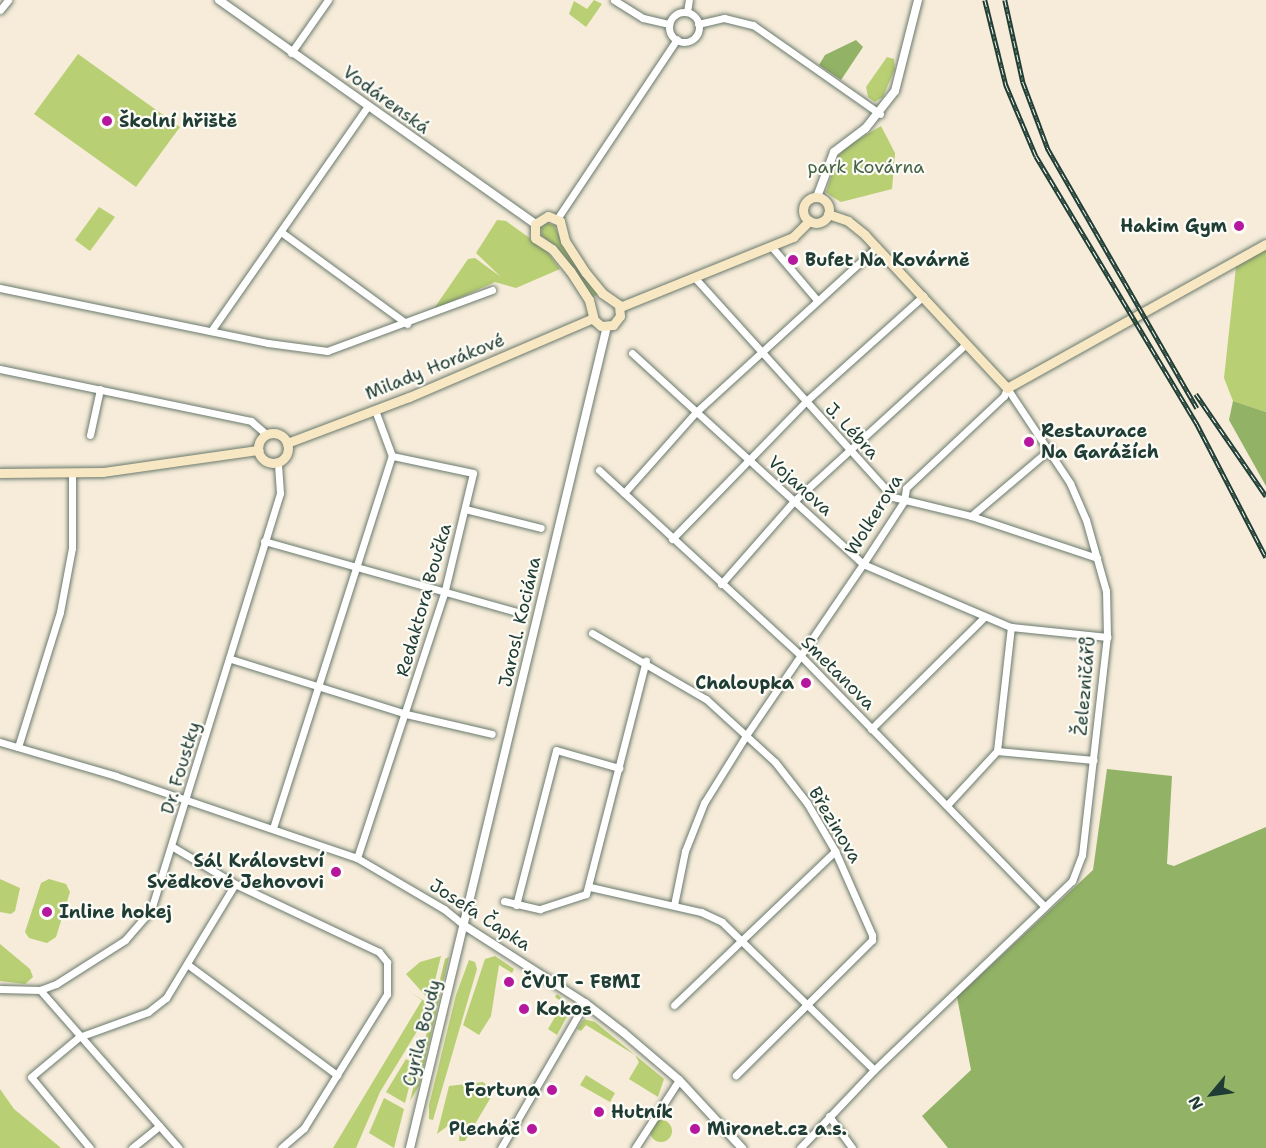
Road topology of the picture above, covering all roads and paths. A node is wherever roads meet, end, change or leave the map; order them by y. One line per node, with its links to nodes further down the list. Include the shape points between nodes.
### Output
1 (7, 0): 7 (street)
2 (219, 0): 12 (street, Vodárenská)
3 (328, 0): 12 (street)
4 (614, 0): 9 (street, via 643,18)
5 (690, 0): 8 (street)
6 (918, 0): 14 (street, via 895,91)
7 (0, 10)
8 (687, 12): 9 (street, via 676,14); 10 (street)
9 (669, 24): 11 (street)
10 (698, 24): 11 (street, via 692,39); 14 (street, via 724,18 753,25)
11 (676, 39): 17 (street)
12 (291, 53): 13 (street, Vodárenská)
13 (367, 107): 19 (street, Vodárenská); 20 (street)
14 (880, 114): 15 (street, via 834,152)
15 (817, 197): 16 (main road, via 828,204); 18 (main road, via 803,206)
16 (828, 214): 18 (main road, via 820,222); 23 (main road, Železničářů, via 854,225)
17 (558, 219): 19 (main road, via 545,216); 29 (main road, via 565,241 586,273)
18 (809, 221): 22 (main road, via 794,237)
19 (535, 224): 30 (main road, via 535,238 552,249 570,271 589,300)
20 (281, 232): 31 (street); 33 (street)
21 (1266, 244): 38 (main road, Wolkerova)
22 (771, 246): 24 (main road); 28 (street)
23 (877, 247): 27 (main road, Železničářů); 28 (street)
24 (695, 278): 29 (main road); 36 (street, J. Lébra)
25 (0, 288): 33 (street)
26 (492, 290): 31 (street)
27 (923, 296): 34 (main road, Železničářů); 40 (street)
28 (817, 300): 36 (street)
29 (620, 307): 32 (main road, via 618,321)
30 (593, 318): 32 (main road); 41 (main road, Milady Horákové)
31 (407, 324): 33 (street, via 327,351)
32 (607, 326): 98 (street, Jarosl. Kociána)
33 (212, 331)
34 (966, 344): 38 (main road, Železničářů); 48 (street)
35 (632, 353): 42 (street, Vojanova)
36 (760, 353): 40 (street, J. Lébra); 42 (street)
37 (0, 369): 39 (street)
38 (1007, 388): 46 (street, Železničářů); 57 (street, Wolkerova, via 1004,396 906,488)
39 (100, 389): 43 (street, via 251,420); 44 (street)
40 (805, 402): 48 (street, J. Lébra); 50 (street)
41 (375, 410): 45 (main road, Milady Horákové); 49 (street)
42 (696, 412): 50 (street, Vojanova); 55 (street)
43 (266, 434): 45 (main road, via 276,433); 47 (main road)
44 (90, 435)
45 (287, 443): 51 (main road, via 288,452)
46 (1050, 449): 59 (street); 63 (street, Železničářů, via 1070,483)
47 (258, 450): 51 (main road, via 263,460); 54 (main road, via 155,467)
48 (849, 451): 56 (street); 57 (street, J. Lébra, via 892,497)
49 (392, 456): 58 (street, Redaktora Boučka, via 473,473); 65 (street)
50 (749, 460): 56 (street, Vojanova); 61 (street)
51 (278, 462): 62 (street, Dr. Foustky, via 280,493)
52 (598, 470): 55 (street, Smetanova)
53 (0, 473): 54 (main road)
54 (72, 473): 82 (street, via 72,548 60,612)
55 (624, 493): 61 (street, Smetanova)
56 (794, 501): 64 (street, Vojanova); 66 (street)
57 (904, 501): 59 (street, J. Lébra, via 915,499); 64 (street, Wolkerova)
58 (465, 509): 60 (street); 67 (street, Redaktora Boučka)
59 (971, 516): 63 (street, J. Lébra)
60 (542, 528)
61 (672, 539): 66 (street, Smetanova)
62 (264, 541): 65 (street); 74 (street, Dr. Foustky)
63 (1097, 558): 72 (street, Železničářů, via 1106,591)
64 (863, 564): 69 (street, Vojanova); 73 (street, Wolkerova)
65 (358, 567): 67 (street); 76 (street)
66 (721, 584): 73 (street, Smetanova)
67 (444, 594): 68 (street); 77 (street, Redaktora Boučka)
68 (520, 613)
69 (984, 617): 70 (street, Vojanova); 78 (street)
70 (1011, 627): 72 (street, Vojanova); 83 (street)
71 (592, 633): 75 (street, Březinova)
72 (1107, 637): 84 (street, Železničářů)
73 (800, 655): 78 (street, Smetanova); 80 (street, Wolkerova)
74 (231, 659): 76 (street); 86 (street, Dr. Foustky)
75 (646, 661): 80 (street, Březinova, via 706,699); 85 (street)
76 (320, 687): 77 (street); 88 (street)
77 (406, 714): 79 (street); 91 (street, Redaktora Boučka)
78 (871, 729): 87 (street, Smetanova)
79 (492, 734)
80 (747, 734): 90 (street, Březinova, via 807,802); 96 (street, Wolkerova, via 704,803 685,851)
81 (0, 742): 82 (street, Josefa Čapka)
82 (18, 747): 86 (street, Josefa Čapka)
83 (997, 751): 84 (street); 87 (street)
84 (1094, 760): 97 (street, Železničářů, via 1079,866 1072,881)
85 (619, 768): 93 (street); 95 (street, via 556,750)
86 (187, 800): 88 (street, Josefa Čapka); 89 (street, Dr. Foustky)
87 (947, 805): 97 (street, Smetanova)
88 (273, 828): 91 (street, Josefa Čapka)
89 (173, 847): 92 (street); 102 (street, Dr. Foustky, via 154,904 134,932 74,973)
90 (835, 851): 99 (street); 104 (street, Březinova, via 862,903 872,940)
91 (357, 858): 98 (street, Josefa Čapka, via 444,909)
92 (235, 884): 100 (street); 108 (street, via 384,957 389,972 387,994)
93 (590, 887): 95 (street, via 581,899 567,903 540,909); 96 (street)
94 (504, 901): 95 (street)
95 (516, 904)
96 (674, 905): 99 (street, via 722,922)
97 (1045, 907): 107 (street, Železničářů)
98 (465, 926): 103 (street, Josefa Čapka); 117 (street, Cyrila Boudy)
99 (742, 940): 104 (street); 105 (street)
100 (187, 964): 106 (street, via 166,998 148,1012); 108 (street)
101 (0, 989): 102 (street, Dr. Foustky)
102 (40, 990): 106 (street)
103 (585, 1003): 110 (street, Josefa Čapka); 118 (street)
104 (807, 1004): 107 (street); 109 (street, Březinova)
105 (674, 1005)
106 (79, 1037): 112 (street); 113 (street, via 31,1077)
107 (874, 1070): 111 (street, Železničářů)
108 (337, 1075): 116 (street, via 304,1128)
109 (736, 1075)
110 (679, 1080): 119 (street); 120 (street, Josefa Čapka)
111 (829, 1116): 121 (street, Železničářů); 122 (street)
112 (159, 1126): 114 (street); 115 (street)
113 (90, 1148)
114 (132, 1148)
115 (179, 1148)
116 (281, 1148)
117 (410, 1148)
118 (501, 1148)
119 (635, 1148)
120 (742, 1148)
121 (800, 1148)
122 (852, 1148)

